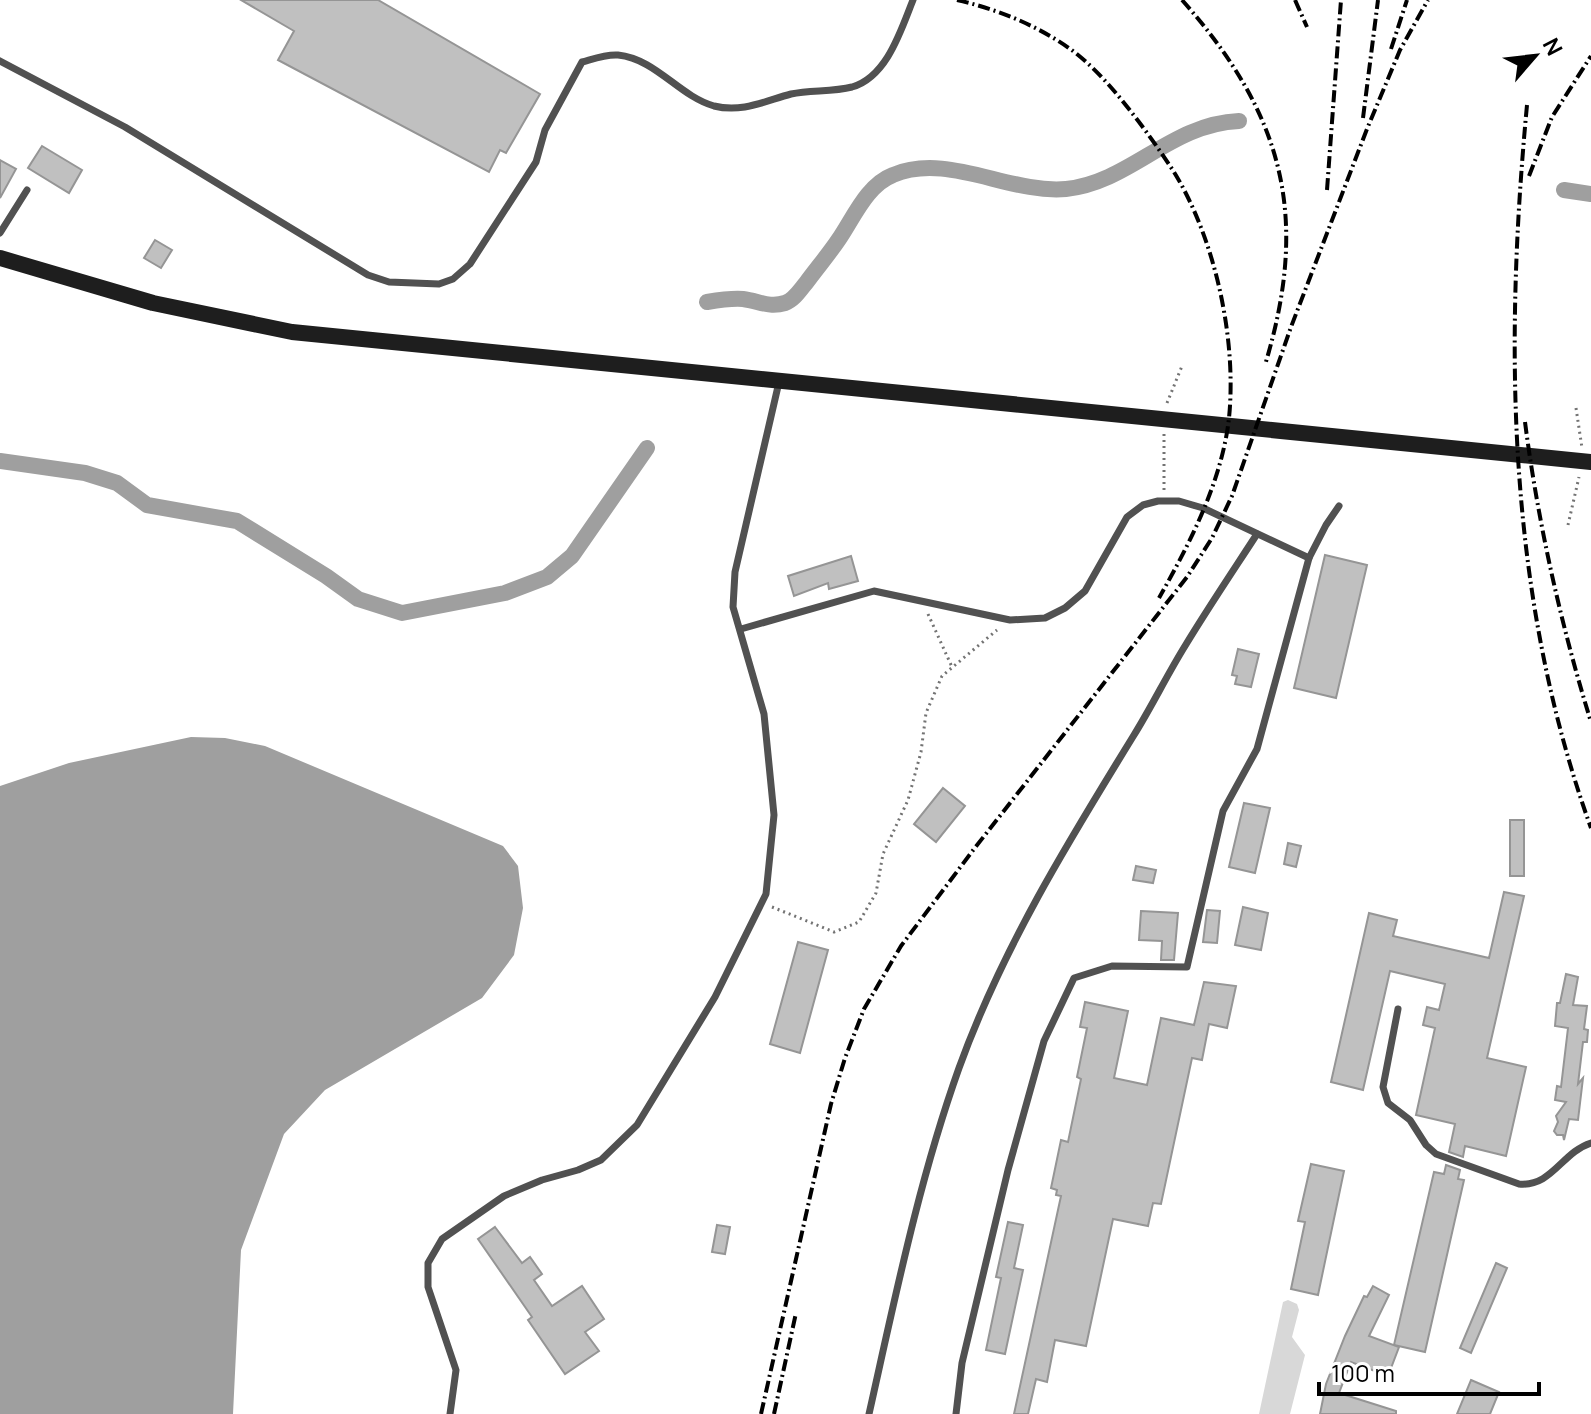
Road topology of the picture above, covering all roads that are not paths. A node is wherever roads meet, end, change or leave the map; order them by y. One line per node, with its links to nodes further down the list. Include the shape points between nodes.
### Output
1 (913, 0): 2 (lane, via 883,63 862,83 749,107 700,100 650,66 618,55 582,62 545,130 528,175 470,264 439,284 389,282 368,275 125,127)
2 (0, 61)
3 (27, 190): 4 (lane)
4 (0, 233)
5 (0, 258): 6 (street, via 153,303 292,332)
6 (779, 382): 7 (street); 11 (lane, via 735,572 733,607)
7 (1585, 461)
8 (1339, 506): 10 (lane)
9 (1257, 534): 10 (lane); 11 (lane, via 1190,503 1150,503 1123,523 1076,601 1045,618 1010,620 874,591); 15 (lane, via 1064,849 980,1016 929,1159)
10 (1309, 558): 16 (lane, via 1257,749 1223,811 1187,967 1112,966 1074,978 1044,1041 962,1363)
11 (741, 629): 14 (lane, via 764,714 774,815 766,894 715,997 637,1125 601,1160 504,1196 442,1239 428,1263 428,1287 456,1370)
12 (1398, 1009): 13 (lane, via 1385,1096 1436,1154 1532,1185 1573,1150)
13 (1591, 1143)
14 (450, 1414)
15 (869, 1414)
16 (956, 1414)

